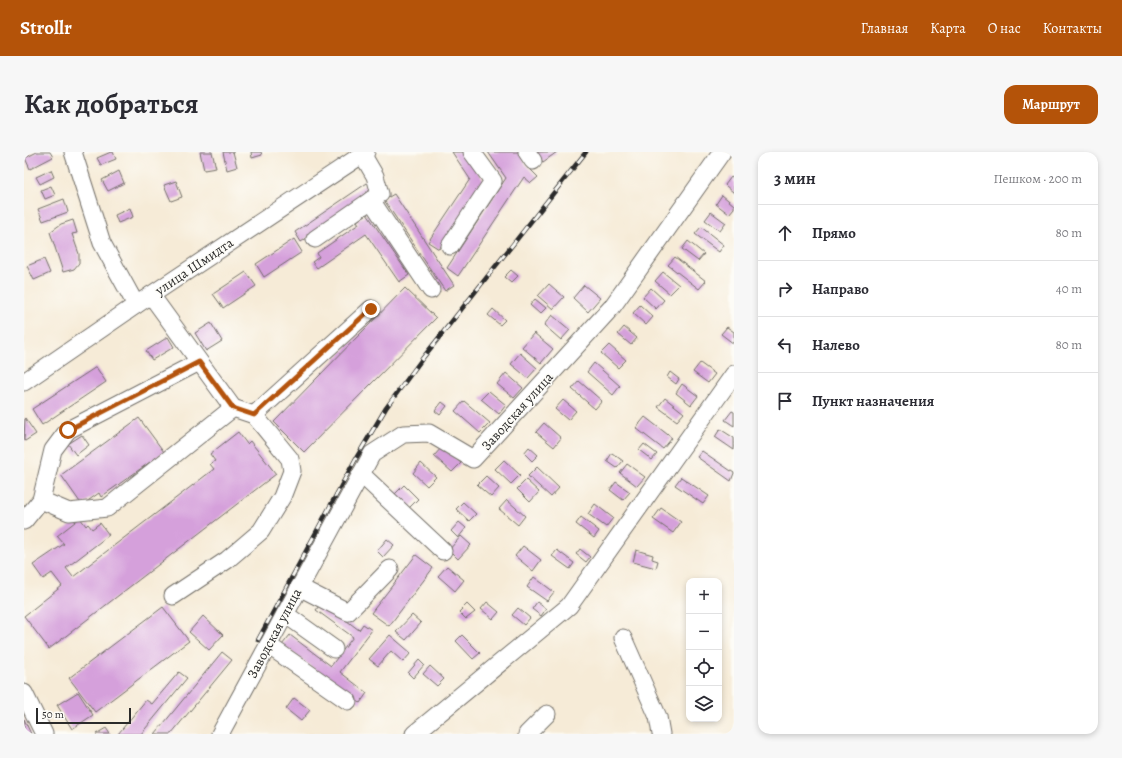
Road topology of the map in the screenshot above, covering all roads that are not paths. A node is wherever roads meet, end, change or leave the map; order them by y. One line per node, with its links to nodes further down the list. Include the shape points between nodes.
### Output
1 (73, 152): 10 (street, via 102,243)
2 (472, 152): 7 (street, via 493,181)
3 (722, 152): 17 (street, Заводская улица, via 612,307 473,459 429,434 403,434 372,454)
4 (363, 153): 5 (street, via 376,176 380,194); 9 (street, улица Шмидта)
5 (371, 200): 6 (street); 8 (street)
6 (315, 239)
7 (450, 246)
8 (431, 290)
9 (151, 295): 10 (street, улица Шмидта); 12 (street)
10 (136, 305): 14 (street, улица Шмидта)
11 (371, 309): 16 (street)
12 (199, 362): 15 (street); 18 (street, via 68,430 53,450)
13 (734, 374): 33 (street, via 569,606)
14 (24, 382)
15 (233, 408): 16 (street); 18 (street, via 107,508 70,512)
16 (254, 415): 23 (street, via 290,459 292,471 282,497 261,530 227,560)
17 (361, 474): 20 (street); 22 (street, Заводская улица)
18 (41, 500): 19 (street)
19 (24, 521)
20 (443, 551)
21 (390, 569): 22 (street, via 348,612)
22 (299, 587): 24 (street, Заводская улица)
23 (173, 596)
24 (285, 614): 26 (street, Заводская улица); 27 (street)
25 (623, 638): 35 (street, via 658,717)
26 (268, 645): 29 (street); 32 (street, Заводская улица)
27 (334, 649)
28 (24, 693): 31 (street)
29 (348, 702)
30 (547, 714): 34 (street)
31 (44, 734)
32 (220, 734)
33 (414, 734)
34 (527, 734)
35 (661, 734)

